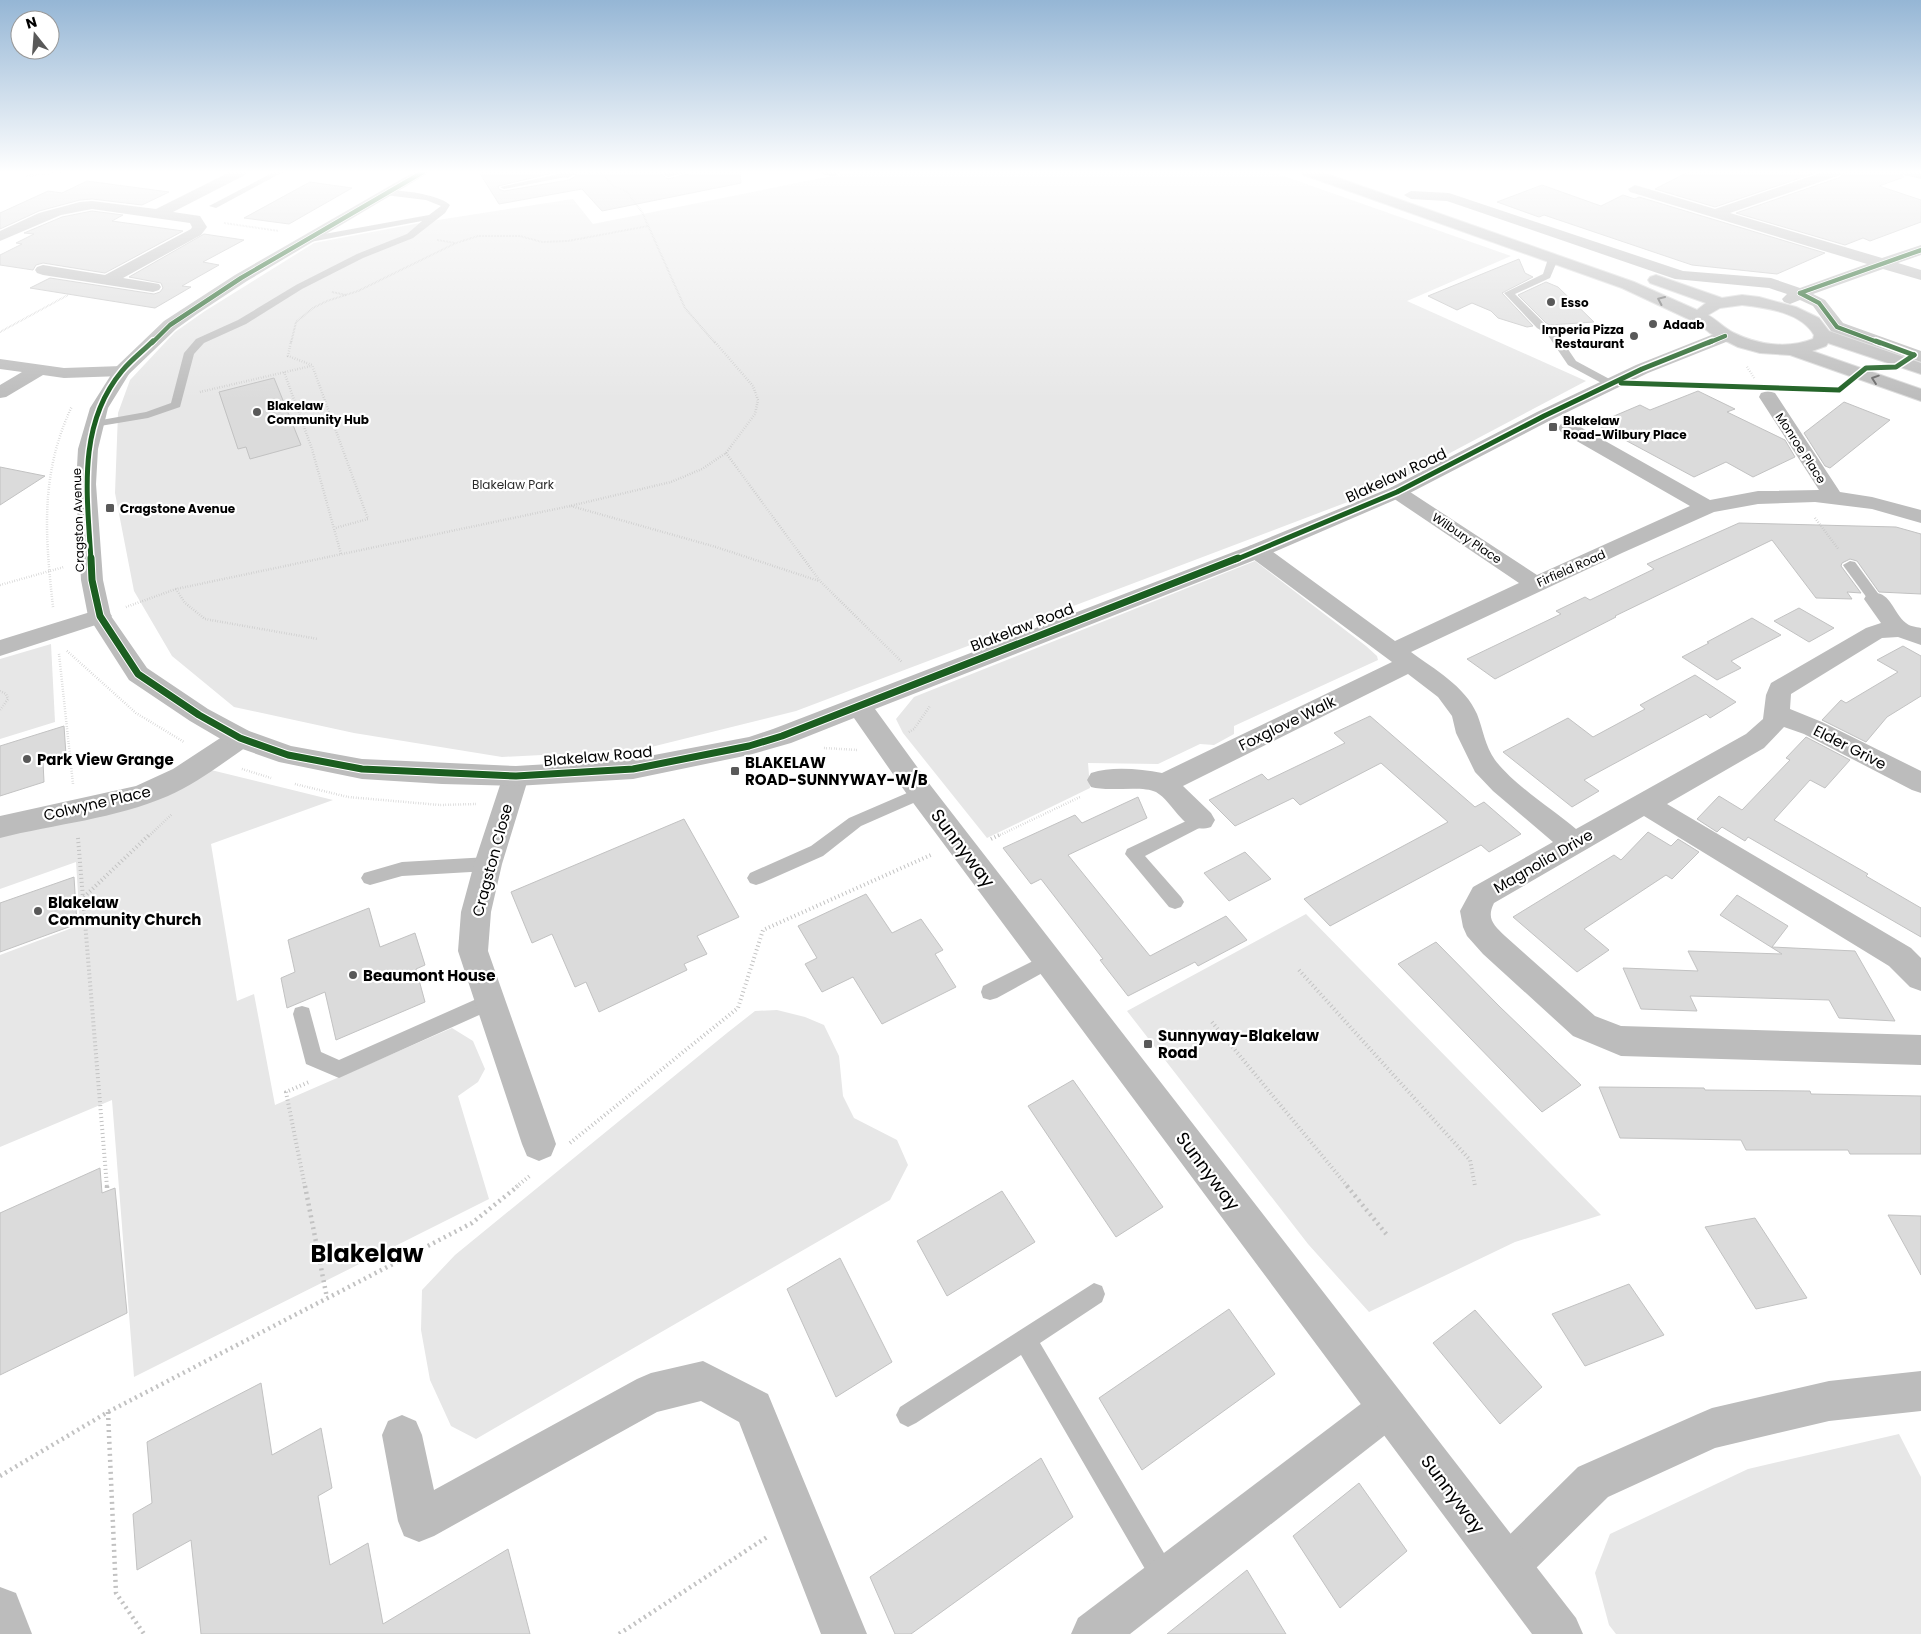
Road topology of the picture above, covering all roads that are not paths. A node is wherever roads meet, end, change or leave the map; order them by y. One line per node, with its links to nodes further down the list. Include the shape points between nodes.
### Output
1 (164, 248): 13 (main road)
2 (292, 248): 26 (main road, Cragston Avenue, via 191,310 164,330)
3 (379, 248): 31 (lane, via 200,341 189,353 176,405 148,415)
4 (1525, 248): 9 (main road)
5 (1564, 248): 16 (main road)
6 (1600, 248): 15 (main road, via 1681,276 1771,283)
7 (1831, 248): 10 (main road)
8 (1921, 250): 10 (main road)
9 (1553, 258): 18 (main road, one-way to 9); 27 (lane, via 1547,276 1509,293 1551,332 1572,363)
10 (1883, 264): 12 (main road); 15 (main road)
11 (43, 270): 13 (main road)
12 (1921, 276)
13 (103, 279): 14 (main road)
14 (153, 287)
15 (1800, 293): 17 (main road); 22 (main road, via 1819,303 1837,327)
16 (1719, 302): 17 (main road, via 1735,300); 18 (main road, via 1704,312)
17 (1778, 306): 19 (main road, via 1800,314)
18 (1705, 320): 20 (main road)
19 (1823, 334): 21 (main road, via 1816,345); 24 (main road)
20 (1725, 336): 21 (main road, via 1765,348); 27 (main road, Blakelaw Road)
21 (1795, 351): 30 (main road, one-way to 21)
22 (1921, 357)
23 (0, 364): 25 (main road)
24 (1921, 369)
25 (38, 371): 26 (main road); 29 (main road)
26 (122, 371): 31 (main road, Cragston Avenue, via 99,408)
27 (1611, 384): 33 (main road, Blakelaw Road)
28 (1764, 392): 34 (main road, Monroe Place)
29 (0, 393)
30 (1921, 395)
31 (94, 424): 41 (main road, Cragston Avenue, via 88,448 86,484 92,580)
32 (1568, 428): 35 (main road)
33 (1398, 492): 37 (main road, Blakelaw Road); 39 (main road, Wilbury Place)
34 (1834, 498): 35 (main road, Firfield Road, via 1747,499); 36 (main road, Firfield Road, via 1872,503)
35 (1707, 507): 39 (main road, Firfield Road)
36 (1921, 517)
37 (1257, 551): 44 (main road); 45 (main road, Blakelaw Road)
38 (1850, 565): 40 (lane, Magnolia Drive)
39 (1536, 584): 44 (main road, Firfield Road)
40 (1875, 599): 42 (main road, Magnolia Drive)
41 (100, 616): 43 (main road, via 57,637); 47 (main road, Cragston Avenue, via 138,674)
42 (1909, 633): 46 (main road, Magnolia Drive, via 1884,629 1874,633 1780,689 1776,700)
43 (0, 648)
44 (1402, 657): 50 (main road, Foxglove Walk); 57 (main road, via 1457,702 1484,765 1502,784)
45 (859, 706): 52 (main road, Blakelaw Road, via 782,736 694,757); 53 (main road, Sunnyway)
46 (1777, 714): 49 (main road, Elder Grive, via 1813,728); 54 (main road, Magnolia Drive, via 1770,728 1755,741)
47 (240, 738): 48 (main road, Cragston Avenue); 56 (main road, Colwyne Place, via 180,778 145,794)
48 (288, 755): 52 (main road, Blakelaw Road, via 362,769 442,774)
49 (1921, 783)
50 (1164, 784): 51 (main road, via 1146,780); 55 (main road)
51 (1093, 788)
52 (511, 789): 58 (main road, Cragston Close)
53 (921, 793): 60 (lane, via 855,822 817,851); 62 (main road, Sunnyway)
54 (1644, 803): 57 (main road, Magnolia Drive); 63 (main road, via 1900,957)
55 (1201, 820): 61 (lane, via 1133,854)
56 (0, 827)
57 (1574, 843): 67 (main road, Magnolia Drive, via 1483,895 1475,911 1478,927 1494,945 1584,1026 1621,1041)
58 (488, 864): 59 (lane, via 402,869); 65 (main road, Cragston Close, via 476,912 473,951)
59 (370, 878)
60 (756, 878)
61 (1175, 902)
62 (1049, 961): 64 (lane); 72 (main road, Sunnyway)
63 (1921, 978)
64 (990, 992)
65 (490, 1001): 66 (lane, via 340,1068 313,1058); 68 (main road, Cragston Close)
66 (302, 1014)
67 (1921, 1050)
68 (539, 1156)
69 (1094, 1294): 70 (lane)
70 (1025, 1338): 73 (lane); 76 (lane)
71 (1919, 1395): 75 (main road, via 1829,1402 1712,1428 1593,1482)
72 (1388, 1408): 75 (main road, Sunnyway); 76 (main road)
73 (908, 1415)
74 (402, 1435): 79 (main road, via 419,1521 651,1393 703,1381 754,1408)
75 (1508, 1566): 81 (main road, Sunnyway)
76 (1165, 1579): 80 (main road)
77 (0, 1609): 78 (main road)
78 (9, 1634)
79 (844, 1634)
80 (1094, 1634)
81 (1560, 1634)

